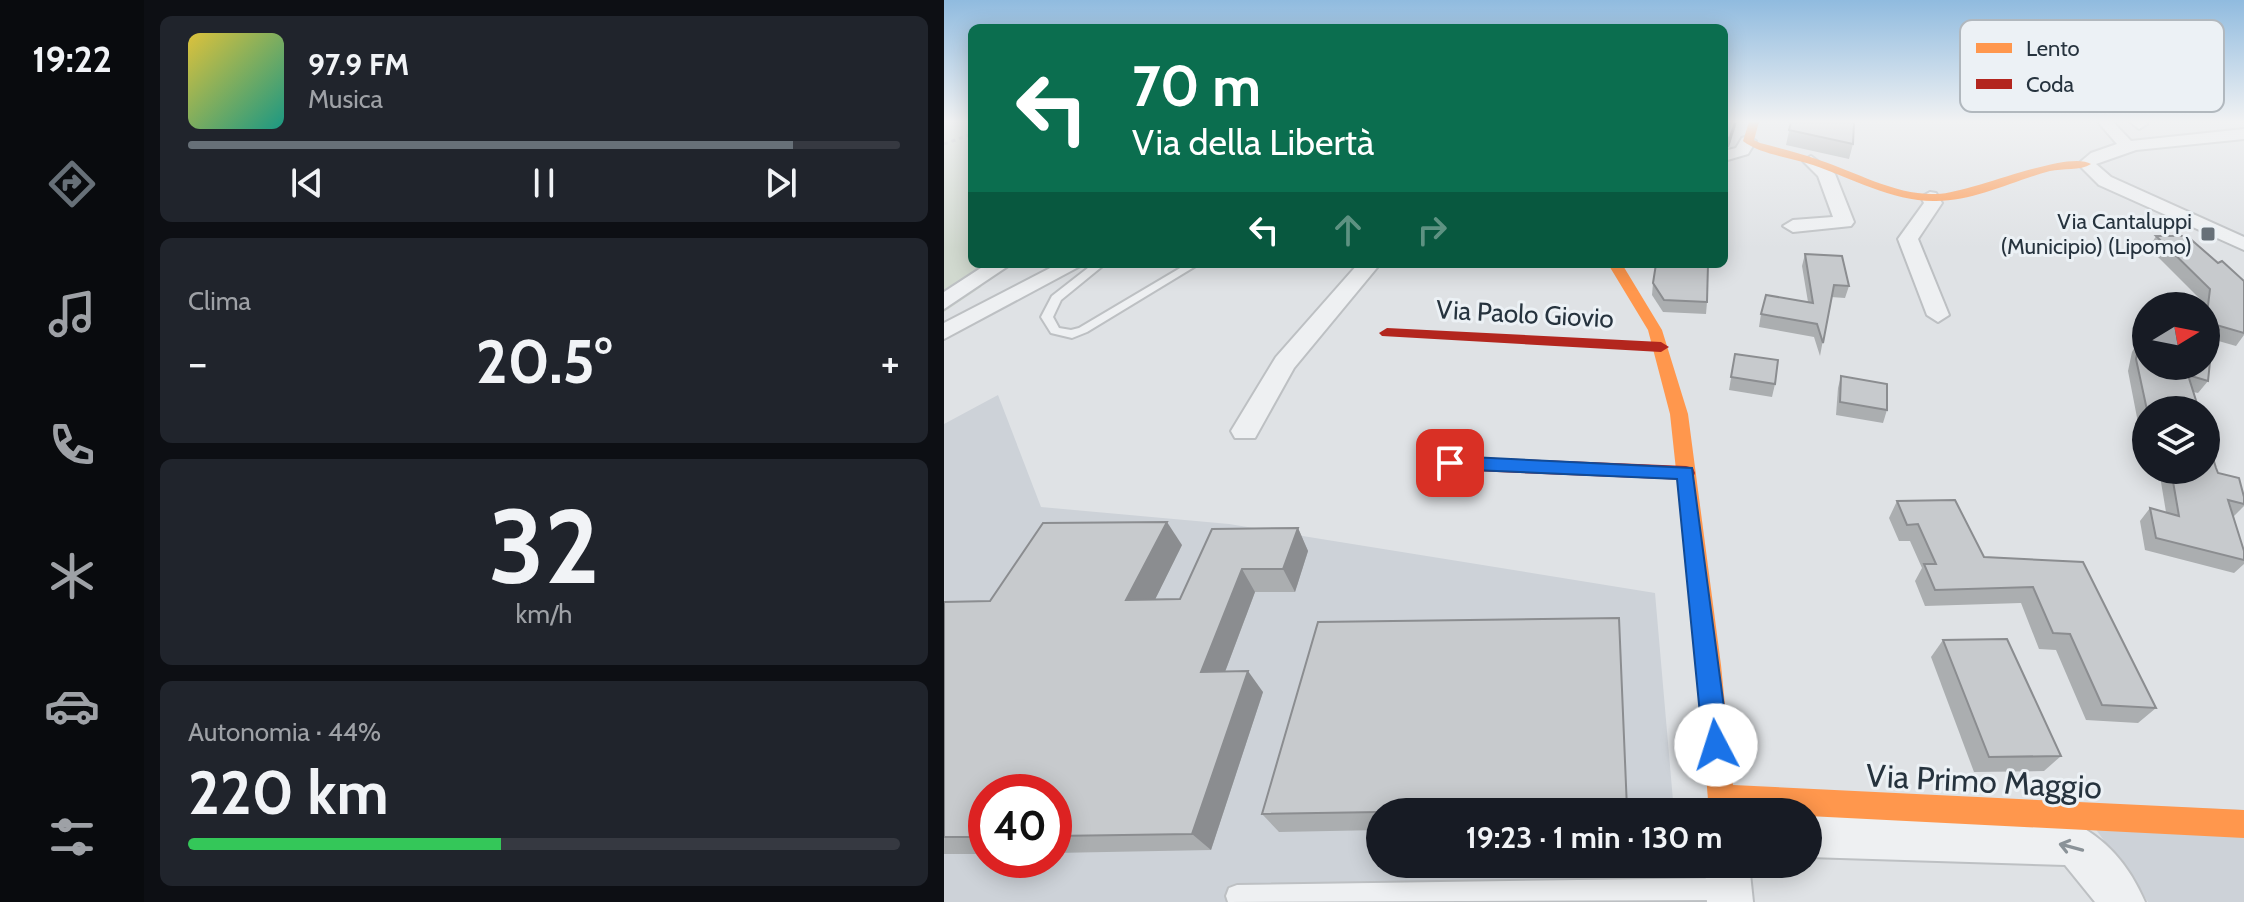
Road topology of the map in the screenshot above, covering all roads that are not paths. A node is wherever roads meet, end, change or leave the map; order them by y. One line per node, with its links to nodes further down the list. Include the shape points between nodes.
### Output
1 (1815, 164): 6 (street, via 1826,174 1844,222)
2 (1819, 164): 5 (street, via 1887,190)
3 (2085, 164): 5 (street, via 2041,168 1968,192)
4 (2086, 164): 7 (street, via 2109,183)
5 (1930, 197): 15 (street, via 1933,203 1908,239)
6 (1793, 226)
7 (2244, 244)
8 (995, 268): 14 (street)
9 (1066, 268): 16 (street)
10 (1095, 268): 11 (lane, via 1056,298 1047,317 1055,331 1083,330)
11 (1187, 268)
12 (1366, 268): 19 (street, via 1301,338)
13 (1617, 268): 18 (street)
14 (944, 302)
15 (1938, 315)
16 (945, 331)
17 (1387, 333): 18 (street, Via Paolo Giovio)
18 (1661, 347): 21 (street, via 1673,385)
19 (1245, 431)
20 (1450, 463): 21 (street)
21 (1686, 473): 22 (street)
22 (1720, 798)
23 (1822, 809): 24 (street, Via Primo Maggio)
24 (2244, 824)
25 (1822, 836): 28 (street, one-way to 25, via 2088,855 2071,844)
26 (1728, 885): 27 (lane)
27 (1237, 896)
28 (2122, 902)

